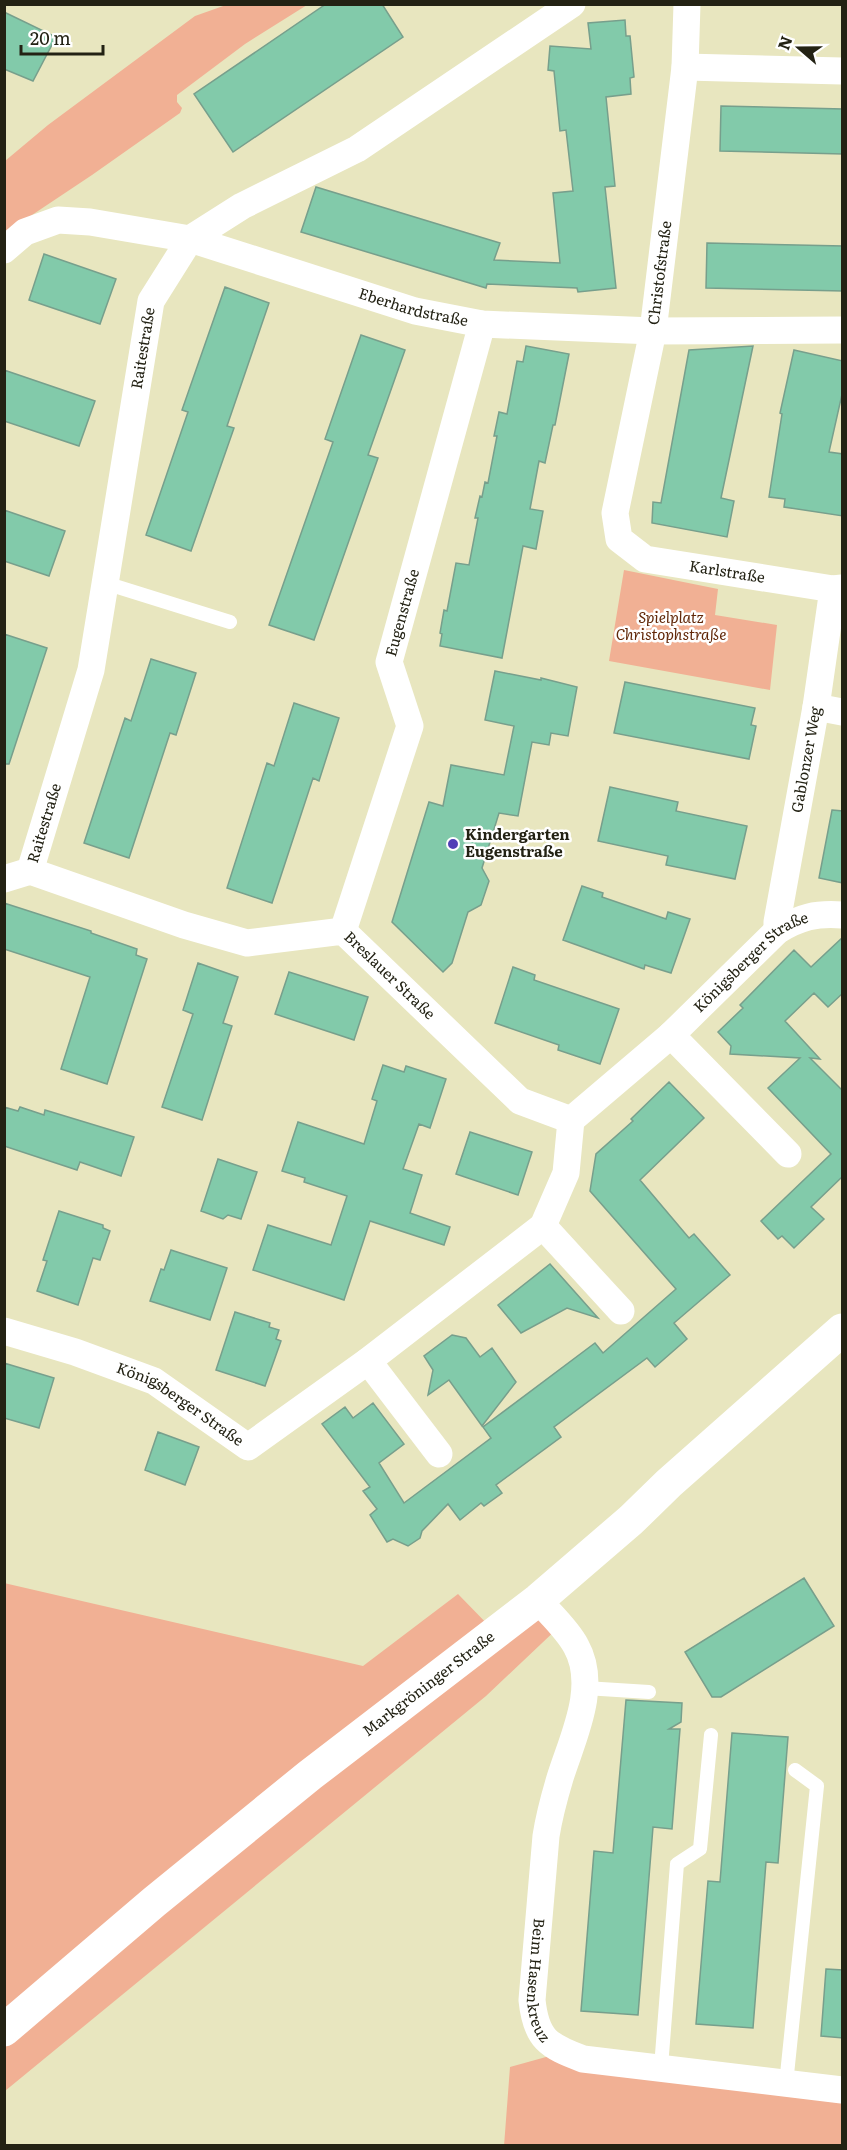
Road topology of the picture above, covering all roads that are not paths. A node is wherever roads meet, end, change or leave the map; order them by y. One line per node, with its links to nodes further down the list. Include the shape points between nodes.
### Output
1 (572, 4): 5 (street, Raitestraße, via 357,149 242,206)
2 (687, 4): 3 (street, Christofstraße)
3 (685, 67): 4 (street); 9 (street, Christofstraße)
4 (843, 71)
5 (190, 239): 6 (street, Eberhardstraße, via 58,220 25,232); 7 (street, Eberhardstraße, via 415,311); 11 (street, Raitestraße, via 151,301)
6 (4, 250)
7 (482, 324): 9 (street, Eberhardstraße); 19 (street, Eugenstraße, via 389,662 410,726)
8 (843, 330): 9 (street, Eberhardstraße)
9 (653, 332): 10 (street, Christofstraße, via 615,513)
10 (619, 539): 12 (street, Karlstraße, via 645,559)
11 (105, 583): 13 (lane); 16 (street, Raitestraße, via 91,670)
12 (838, 588): 14 (street, Gablonzer Weg)
13 (230, 622)
14 (816, 707): 15 (street); 20 (street, Gablonzer Weg)
15 (843, 712)
16 (30, 871): 17 (street); 19 (street, Breslauer Straße, via 247,943)
17 (4, 879)
18 (843, 915): 20 (street, Königsberger Straße, via 795,920)
19 (343, 931): 22 (street, Breslauer Straße, via 520,1101)
20 (777, 931): 21 (street, Königsberger Straße)
21 (671, 1035): 22 (street, Königsberger Straße); 23 (street)
22 (571, 1120): 24 (street, Königsberger Straße, via 566,1173)
23 (788, 1154)
24 (543, 1226): 25 (street); 28 (street, Königsberger Straße)
25 (621, 1311)
26 (843, 1330): 30 (street, Markgröninger Straße)
27 (4, 1331): 28 (street, Königsberger Straße, via 154,1381 248,1447)
28 (368, 1361): 29 (street)
29 (439, 1454)
30 (538, 1600): 31 (street, Beim Hasenkreuz, via 576,1646); 35 (street, Markgröninger Straße, via 310,1775)
31 (585, 1688): 32 (lane); 36 (street, Beim Hasenkreuz, via 583,1708 546,1836 532,2000 534,2021 543,2038 583,2059)
32 (649, 1692)
33 (711, 1735): 36 (lane, via 700,1849 677,1864)
34 (795, 1770): 37 (lane, via 818,1786)
35 (4, 2030)
36 (661, 2067): 37 (street, Beim Hasenkreuz)
37 (786, 2084): 38 (street, Beim Hasenkreuz)
38 (843, 2090)

